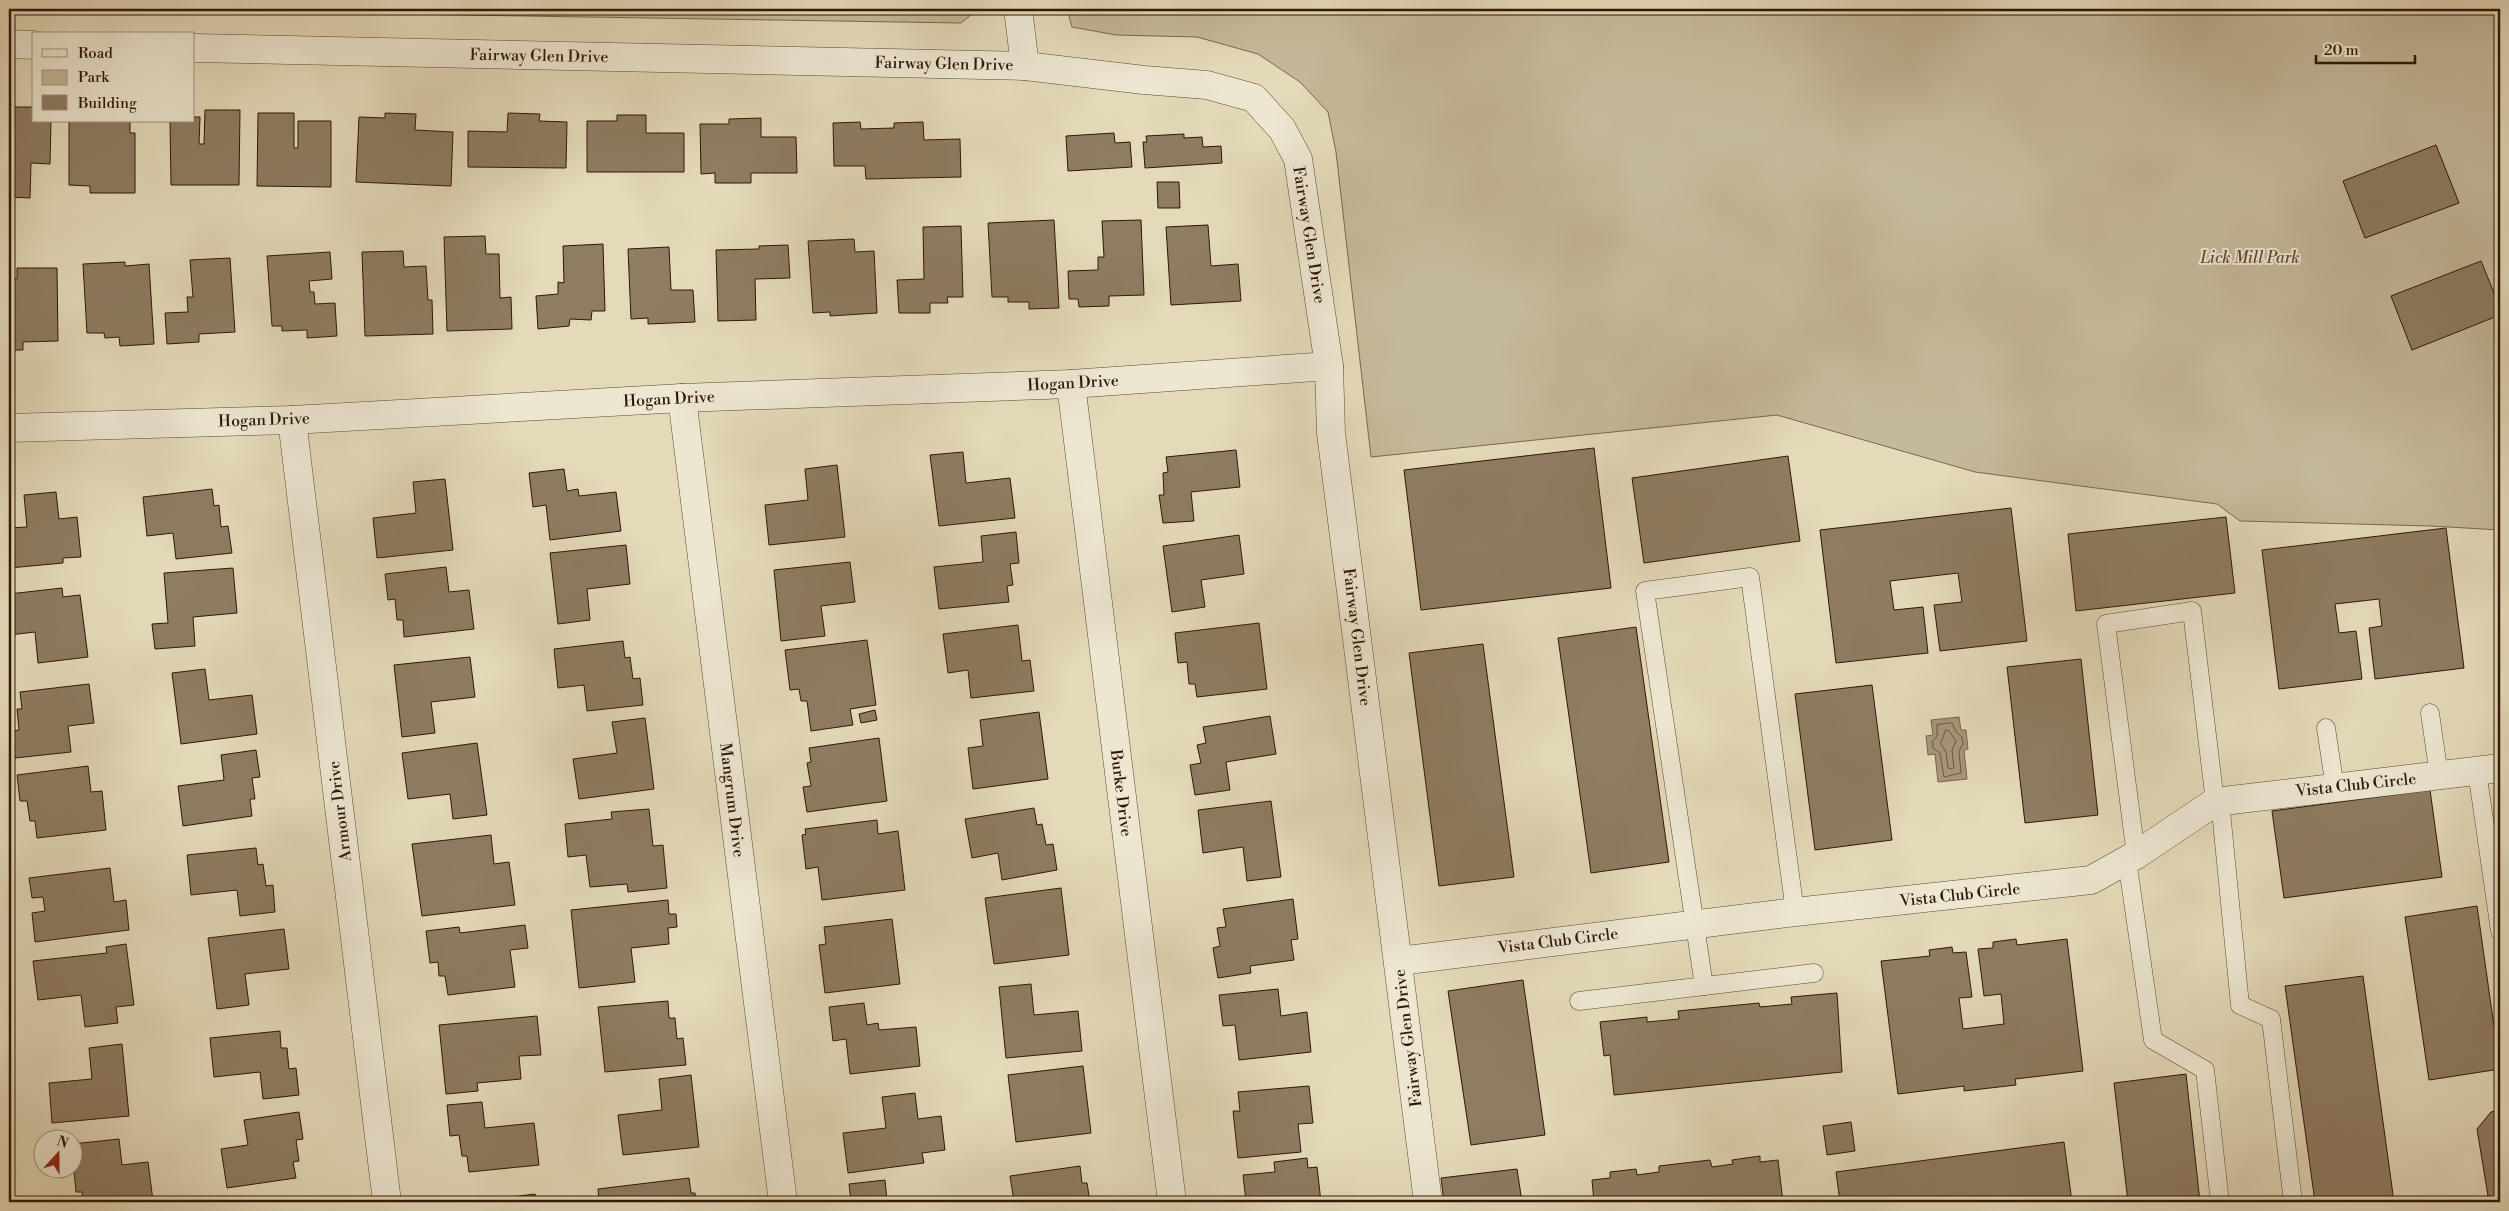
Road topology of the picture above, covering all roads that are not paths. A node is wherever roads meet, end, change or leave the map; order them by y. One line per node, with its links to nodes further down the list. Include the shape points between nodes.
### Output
1 (1018, 9): 5 (street)
2 (9, 44): 3 (street)
3 (32, 45)
4 (195, 48): 5 (street, Fairway Glen Drive)
5 (1025, 66): 6 (street, Fairway Glen Drive, via 1207,85 1254,98 1282,129 1298,159)
6 (1329, 366): 7 (street, Hogan Drive); 21 (street, Fairway Glen Drive, via 1331,433)
7 (1071, 384): 8 (street, Hogan Drive); 27 (street, Burke Drive)
8 (682, 398): 9 (street, Hogan Drive); 26 (street, Mangrum Drive)
9 (292, 420): 10 (street, Hogan Drive); 25 (street, Armour Drive)
10 (9, 428)
11 (2430, 714): 14 (lane)
12 (2326, 728): 15 (lane)
13 (2489, 770): 14 (street, Vista Club Circle); 20 (lane)
14 (2439, 776): 15 (street, Vista Club Circle)
15 (2335, 788): 16 (street, Vista Club Circle)
16 (2218, 802): 17 (street, Vista Club Circle); 17 (lane, via 2192,611 2106,624); 30 (lane, via 2240,1005 2271,1020)
17 (2132, 857): 18 (street, Vista Club Circle, via 2090,880); 29 (lane, via 2153,1040 2205,1070)
18 (1795, 912): 19 (street, Vista Club Circle); 19 (lane, via 1750,577 1646,591)
19 (1696, 924): 21 (street, Vista Club Circle); 23 (lane)
20 (2500, 931)
21 (1399, 961): 28 (street, Fairway Glen Drive)
22 (1814, 973): 23 (lane)
23 (1704, 986): 24 (lane)
24 (1579, 1001)
25 (388, 1202)
26 (783, 1202)
27 (1172, 1202)
28 (1428, 1202)
29 (2220, 1202)
30 (2294, 1202)

